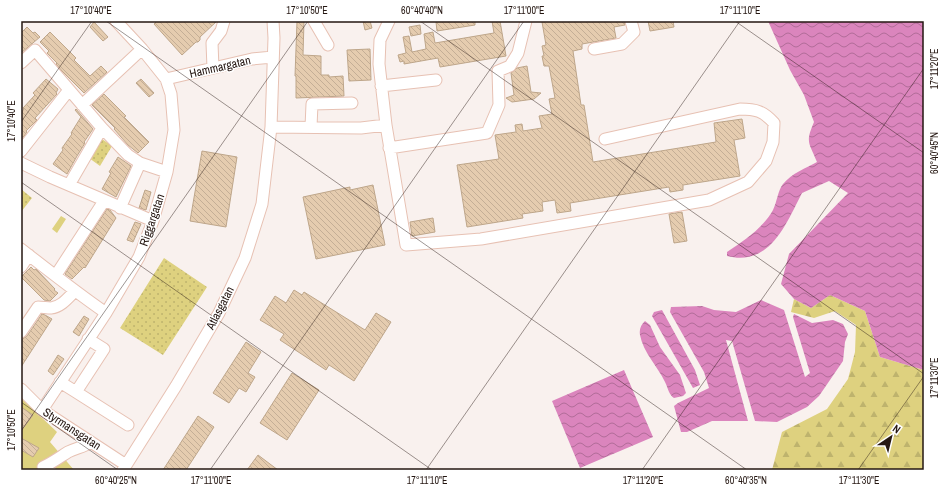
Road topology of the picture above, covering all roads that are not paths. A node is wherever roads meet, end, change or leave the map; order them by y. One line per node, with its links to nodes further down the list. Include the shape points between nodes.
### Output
1 (116, 21): 9 (street, Riggargatan)
2 (224, 21): 13 (street, via 212,44)
3 (273, 21): 11 (street, Atlasgatan)
4 (314, 21): 8 (street)
5 (389, 21): 16 (street, via 380,40)
6 (526, 21): 25 (street, via 518,53 510,66 498,71 499,105 487,133)
7 (631, 21): 10 (street, via 634,32 622,44)
8 (328, 45)
9 (142, 48): 14 (street, Riggargatan); 19 (street)
10 (594, 49)
11 (273, 57): 13 (street, Hammargatan, via 252,58); 21 (street, Atlasgatan)
12 (21, 63): 17 (street, via 34,50)
13 (213, 68): 14 (street, Hammargatan)
14 (166, 79): 29 (street, Riggargatan, via 171,94 174,130)
15 (436, 80): 16 (street)
16 (381, 86): 20 (street)
17 (69, 90): 19 (street); 26 (street)
18 (352, 103): 22 (street, via 312,104)
19 (82, 105): 23 (street)
20 (386, 125): 22 (street, via 361,128); 25 (street)
21 (272, 127): 22 (street); 47 (street, Atlasgatan, via 262,204 245,258 219,313)
22 (311, 127)
23 (102, 128): 28 (street, via 128,155); 30 (street)
24 (605, 139): 25 (street, via 740,109 760,111 774,123 774,142 766,161 748,182 709,200 481,239 406,245)
25 (389, 148)
26 (21, 151)
27 (21, 163): 30 (street)
28 (140, 163): 29 (street); 32 (street)
29 (167, 172): 33 (street, Riggargatan)
30 (69, 185): 31 (street)
31 (104, 200): 32 (street); 36 (street)
32 (120, 208): 33 (street)
33 (153, 221): 38 (street, Riggargatan, via 139,257)
34 (25, 252): 35 (street); 36 (street)
35 (21, 267)
36 (56, 275): 37 (street)
37 (75, 291): 38 (street); 39 (street, via 57,306 38,307)
38 (106, 313): 40 (street, Riggargatan)
39 (21, 332)
40 (88, 339): 41 (street, Riggargatan); 43 (street, via 104,349)
41 (60, 382): 43 (street); 44 (street, Riggargatan)
42 (21, 389): 44 (street, Styrmansgatan)
43 (76, 392): 45 (street)
44 (42, 410): 46 (street, Styrmansgatan)
45 (128, 425)
46 (91, 442): 47 (street, Styrmansgatan); 48 (street, via 43,467)
47 (125, 467)
48 (50, 470)

